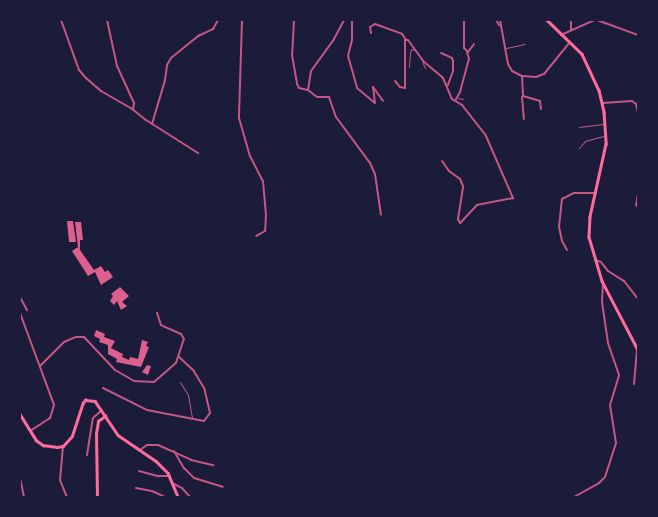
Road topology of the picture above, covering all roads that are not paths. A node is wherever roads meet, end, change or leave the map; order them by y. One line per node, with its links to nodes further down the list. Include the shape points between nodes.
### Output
1 (61, 20): 42 (street, via 79,70 101,91)
2 (107, 20): 42 (street, via 118,72 134,103)
3 (218, 20): 45 (street, via 213,29 198,36 171,58)
4 (242, 20): 56 (street, via 239,118 250,156 263,181 266,214 265,231)
5 (294, 20): 6 (street); 34 (street, via 292,56 297,84 299,88)
6 (299, 20)
7 (344, 20): 34 (street, via 311,71)
8 (352, 20): 38 (street, via 348,56 357,88 375,103 373,87)
9 (464, 20): 26 (street, via 463,44)
10 (496, 20): 15 (street)
11 (500, 20): 15 (street)
12 (547, 20): 18 (main road)
13 (571, 20): 16 (street)
14 (596, 20): 16 (street); 19 (street)
15 (501, 27): 24 (street)
16 (571, 31): 18 (street)
17 (371, 32): 20 (street, via 370,27 375,24 396,31)
18 (561, 35): 21 (main road)
19 (638, 35)
20 (406, 40): 25 (street); 32 (street, via 405,88)
21 (570, 42): 31 (street, via 544,74); 40 (main road, via 589,66)
22 (474, 44): 26 (street)
23 (525, 44): 24 (lane)
24 (505, 48): 31 (street, via 510,68)
25 (414, 50): 28 (street); 29 (lane, via 411,49)
26 (467, 52): 36 (street, via 469,59)
27 (441, 53): 33 (street, via 453,61)
28 (422, 61): 30 (lane); 33 (street, via 440,74)
29 (409, 66)
30 (425, 68)
31 (522, 76): 35 (street)
32 (396, 81)
33 (448, 88): 39 (street)
34 (308, 90): 55 (street, via 317,97 329,97 336,116 370,164 375,174)
35 (523, 96): 41 (street, via 540,101); 44 (street)
36 (458, 98): 37 (lane); 39 (street)
37 (463, 99)
38 (383, 101)
39 (456, 101): 51 (street, via 492,145 513,198 477,206 460,223 463,186)
40 (603, 103): 43 (street, via 632,101); 46 (main road)
41 (540, 109)
42 (133, 110): 45 (street)
43 (638, 113)
44 (524, 119)
45 (152, 124): 50 (street)
46 (605, 124): 47 (lane); 48 (main road)
47 (579, 127)
48 (606, 135): 49 (lane, via 585,142); 52 (main road)
49 (579, 148)
50 (198, 153)
51 (442, 161)
52 (596, 193): 57 (street, via 574,193 564,197 559,216 562,241); 58 (main road, via 588,228)
53 (638, 194): 54 (street)
54 (638, 207)
55 (381, 214)
56 (256, 236)
57 (567, 250)
58 (595, 260): 59 (main road); 61 (street, via 624,281)
59 (603, 282): 65 (main road); 77 (street, via 602,302 608,343 619,375 610,405)
60 (20, 298): 62 (street)
61 (638, 299)
62 (26, 310)
63 (20, 313): 68 (street)
64 (156, 313): 66 (street, via 160,325 183,336)
65 (637, 350): 67 (street); 70 (street)
66 (179, 357): 68 (street, via 158,380 141,383 115,370 87,339 80,336 57,347); 75 (street, via 196,374 208,406 206,420)
67 (638, 359)
68 (40, 366): 76 (street, via 54,411 50,418)
69 (180, 382): 75 (lane, via 188,395)
70 (634, 384)
71 (103, 388): 75 (street, via 146,410)
72 (102, 410): 74 (main road); 79 (main road, via 95,401 85,400 72,436); 82 (street, via 93,418)
73 (20, 414): 76 (main road)
74 (105, 416): 80 (main road, via 118,435); 92 (main road, via 98,421 96,434)
75 (191, 419)
76 (30, 431): 79 (main road, via 43,445)
77 (616, 437): 78 (street); 96 (street, via 605,477)
78 (620, 442)
79 (63, 446): 91 (street, via 60,480)
80 (140, 450): 81 (street, via 152,444); 85 (main road)
81 (174, 451): 83 (street, via 191,460); 88 (street, via 194,478)
82 (87, 455)
83 (213, 465)
84 (139, 470): 85 (street)
85 (170, 476): 87 (main road)
86 (20, 478): 90 (street)
87 (174, 484): 94 (main road); 95 (street)
88 (223, 486)
89 (136, 488): 93 (street)
90 (24, 497)
91 (67, 497)
92 (97, 497)
93 (165, 497)
94 (178, 497)
95 (190, 497)
96 (574, 497)

